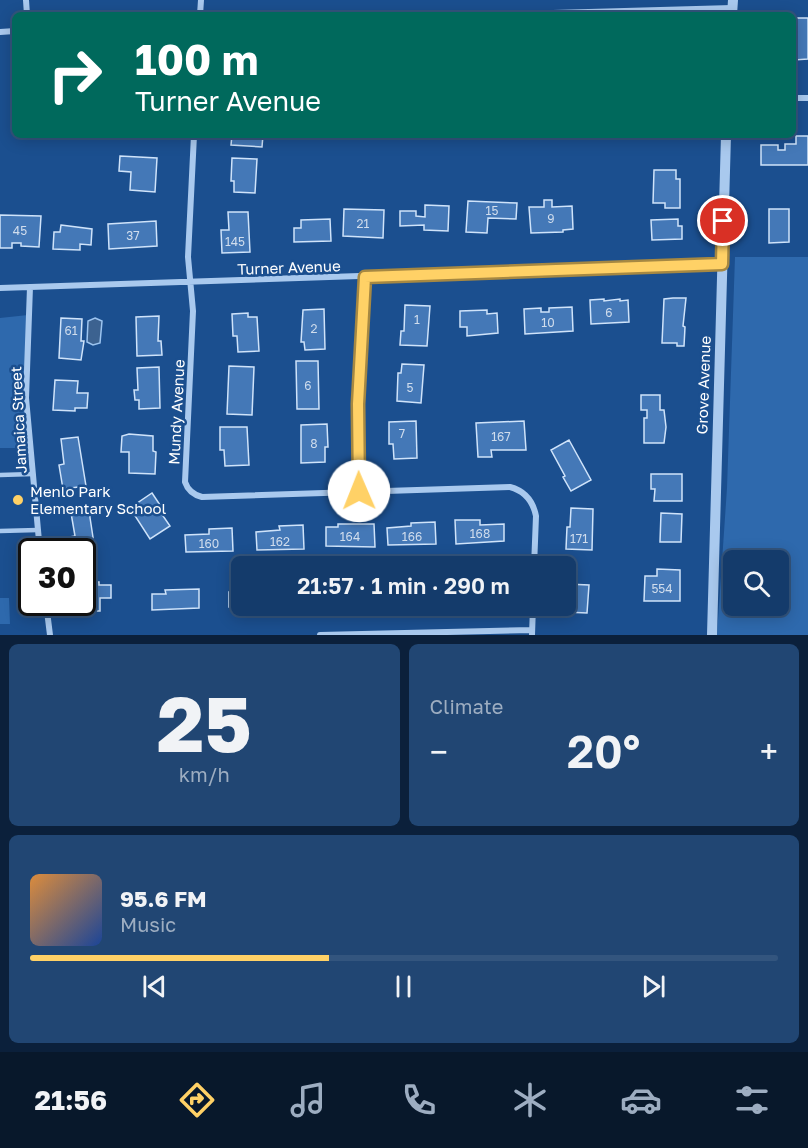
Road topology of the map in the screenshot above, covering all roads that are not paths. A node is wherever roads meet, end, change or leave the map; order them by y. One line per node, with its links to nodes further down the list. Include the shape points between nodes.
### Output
1 (732, 8): 2 (street)
2 (587, 12)
3 (194, 138): 7 (street, Mundy Avenue)
4 (726, 138): 5 (street, Grove Avenue)
5 (722, 264): 6 (street, Turner Avenue); 22 (street, Grove Avenue)
6 (365, 277): 7 (street, Turner Avenue); 12 (street, via 358,404)
7 (190, 282): 8 (street, Turner Avenue); 12 (street, Mundy Avenue, via 193,311 187,488 202,497)
8 (30, 287): 9 (street, Turner Avenue); 10 (street, Jamaica Street, via 26,381)
9 (0, 288)
10 (33, 474): 11 (lane); 13 (street, Jamaica Street)
11 (0, 476)
12 (359, 491): 16 (street, Mundy Avenue, via 501,486 518,489 535,508)
13 (38, 530): 14 (lane); 15 (street, Jamaica Street)
14 (0, 531)
15 (39, 538)
16 (534, 556)
17 (48, 616): 20 (street)
18 (533, 616): 19 (street)
19 (532, 633): 21 (street)
20 (50, 635)
21 (320, 635)
22 (712, 635)

